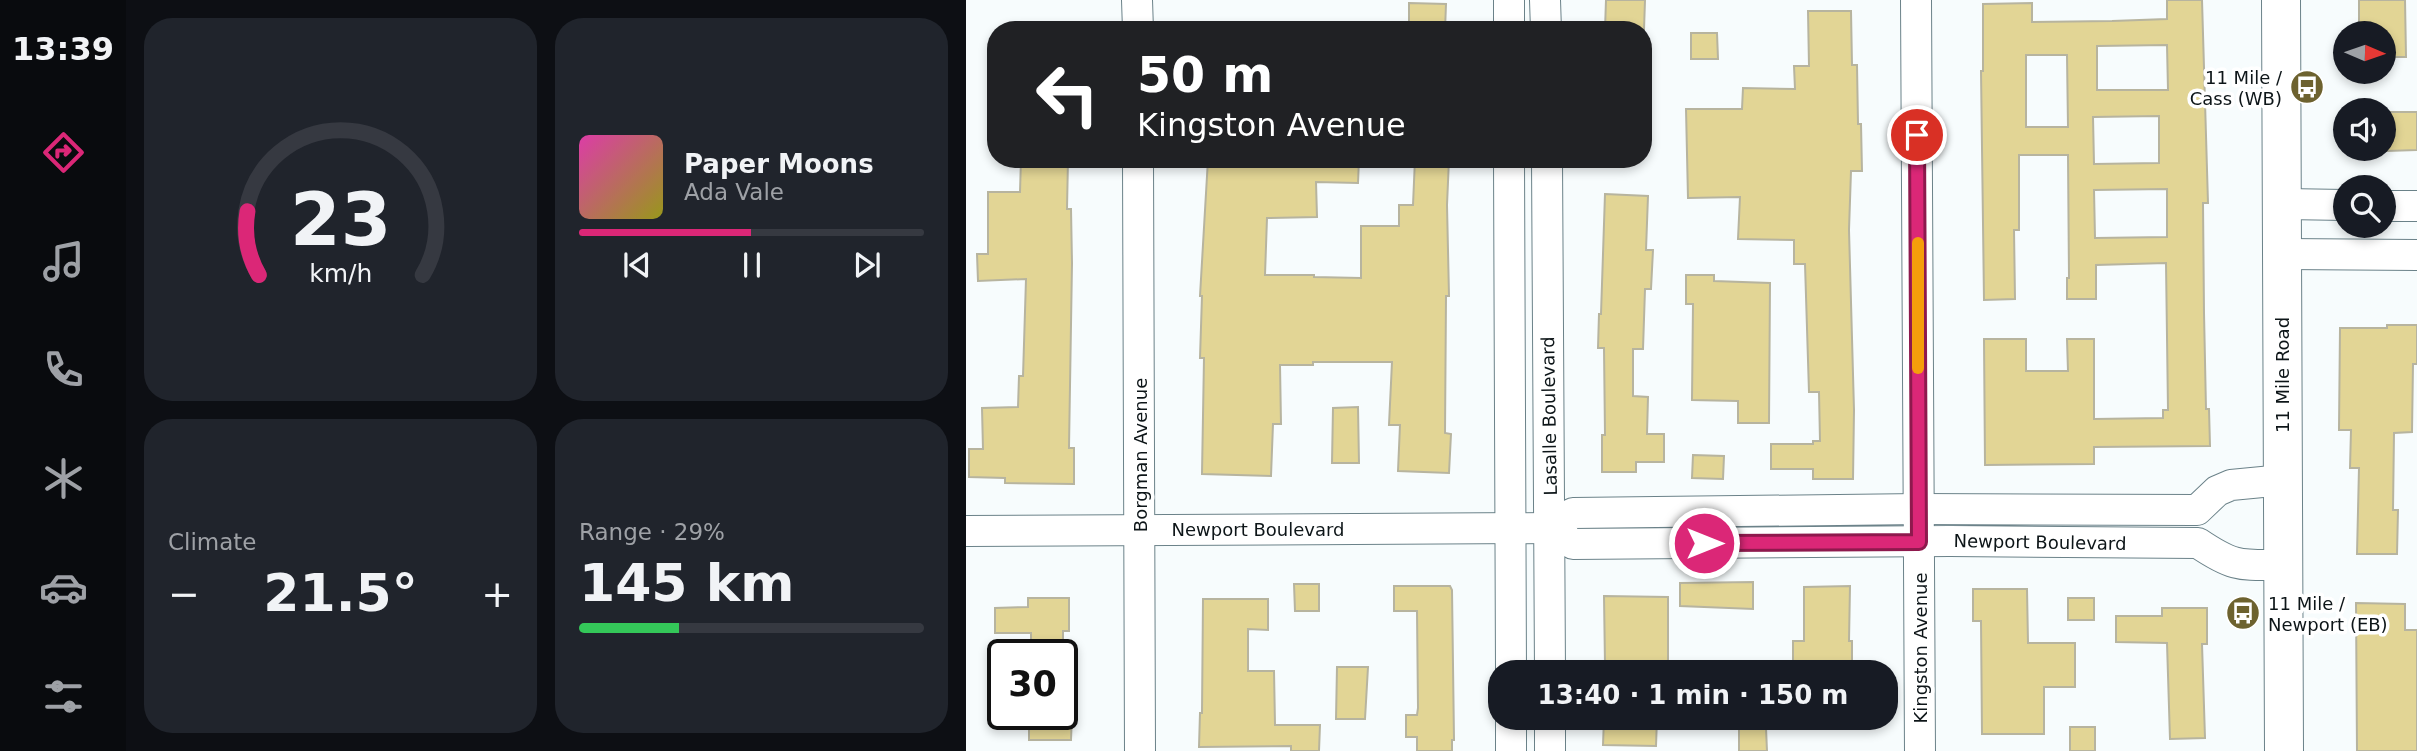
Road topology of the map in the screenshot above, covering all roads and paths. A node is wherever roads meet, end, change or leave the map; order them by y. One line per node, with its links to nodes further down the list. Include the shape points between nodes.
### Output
1 (1138, 0): 6 (street)
2 (1509, 0): 7 (street)
3 (1545, 0): 8 (street)
4 (1916, 0): 19 (street, Kingston Avenue)
5 (2281, 0): 12 (main road, 11 Mile Road)
6 (1138, 21)
7 (1509, 21)
8 (1545, 21)
9 (1138, 168): 23 (street, Borgman Avenue)
10 (1509, 168): 21 (street)
11 (1546, 168): 22 (street, Lasalle Boulevard)
12 (2282, 204): 13 (street); 16 (main road, 11 Mile Road)
13 (2333, 205)
14 (2396, 206): 15 (street)
15 (2417, 206)
16 (2282, 254): 17 (street); 18 (main road, 11 Mile Road)
17 (2417, 255)
18 (2283, 480): 20 (street, via 2231,485); 27 (main road, 11 Mile Road)
19 (1919, 509): 20 (street, Newport Boulevard); 22 (street, Newport Boulevard, via 1573,513); 25 (street, Kingston Avenue)
20 (2197, 510): 26 (street)
21 (1511, 528): 22 (street, Newport Boulevard); 23 (street, Newport Boulevard); 28 (street)
22 (1550, 528): 25 (street, Newport Boulevard, via 1573,544); 29 (street, Lasalle Boulevard)
23 (1140, 529): 24 (street, Newport Boulevard); 32 (street, Borgman Avenue)
24 (966, 531)
25 (1919, 542): 26 (street, Newport Boulevard); 35 (street, Kingston Avenue)
26 (2198, 544): 27 (street, via 2235,565)
27 (2283, 565): 36 (main road, 11 Mile Road)
28 (1511, 660)
29 (1550, 660)
30 (1511, 730): 33 (street)
31 (1550, 730): 34 (street)
32 (1140, 751)
33 (1511, 751)
34 (1550, 751)
35 (1920, 751)
36 (2284, 751)

